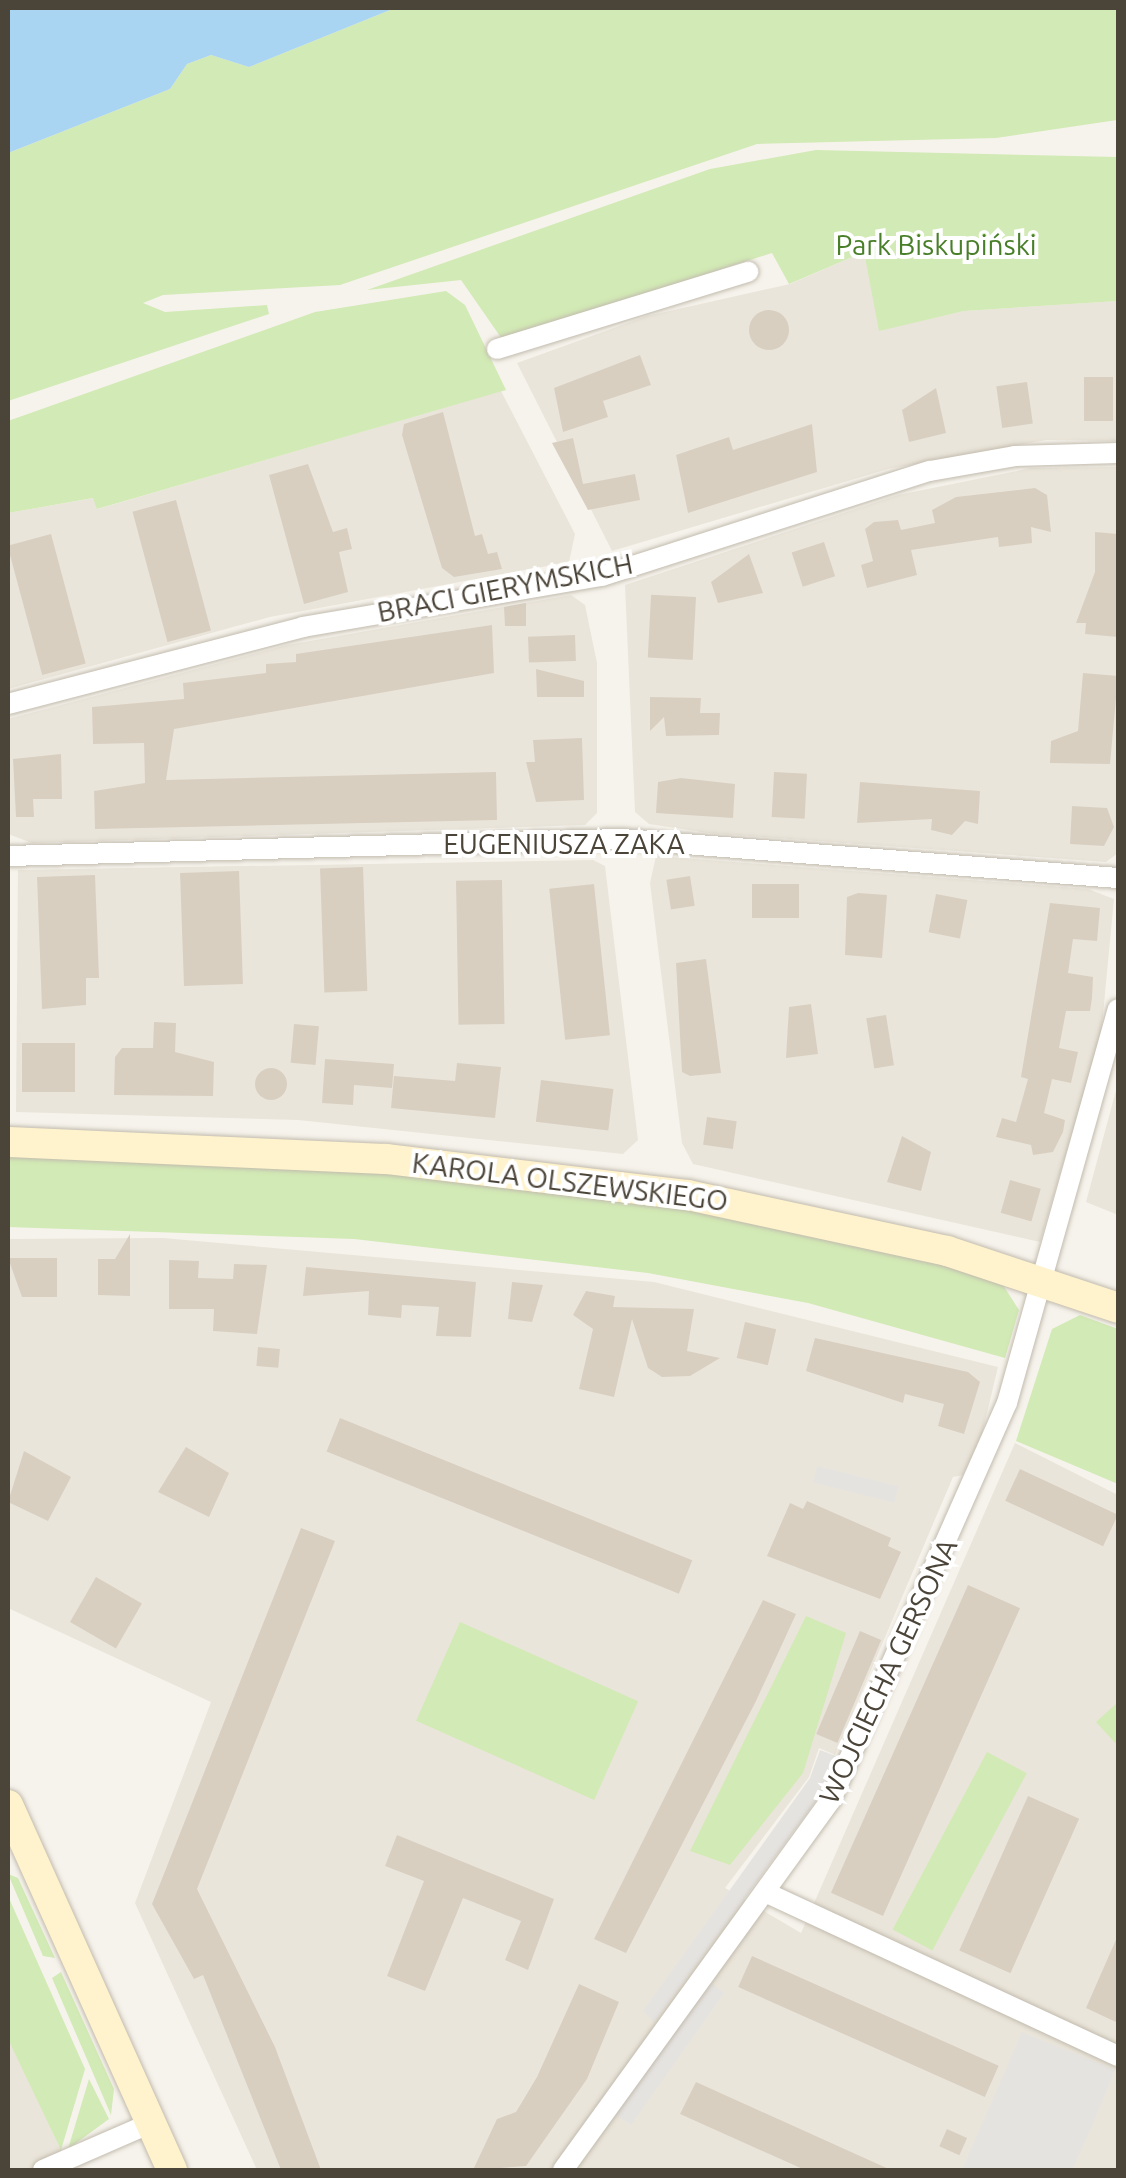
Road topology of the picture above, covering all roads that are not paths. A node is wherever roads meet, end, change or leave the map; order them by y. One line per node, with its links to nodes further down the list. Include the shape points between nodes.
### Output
1 (748, 272): 2 (street)
2 (497, 349)
3 (1118, 453): 4 (street, BRACI GIERYMSKICH, via 1015,456 930,471 602,576 303,627)
4 (8, 704)
5 (8, 856): 6 (street, EUGENIUSZA ZAKA, via 622,839)
6 (1118, 878)
7 (1118, 1009): 9 (street, WOJCIECHA GERSONA)
8 (8, 1142): 9 (street, KAROLA OLSZEWSKIEGO, via 386,1159 612,1184 842,1224)
9 (1045, 1283): 10 (street, KAROLA OLSZEWSKIEGO); 12 (street, WOJCIECHA GERSONA, via 995,1436 908,1634 831,1800)
10 (1118, 1308)
11 (8, 1806): 14 (street)
12 (769, 1894): 13 (street); 17 (street, WOJCIECHA GERSONA, via 712,1955)
13 (1118, 2056)
14 (151, 2123): 15 (street); 16 (street)
15 (43, 2170)
16 (172, 2170)
17 (564, 2170)

